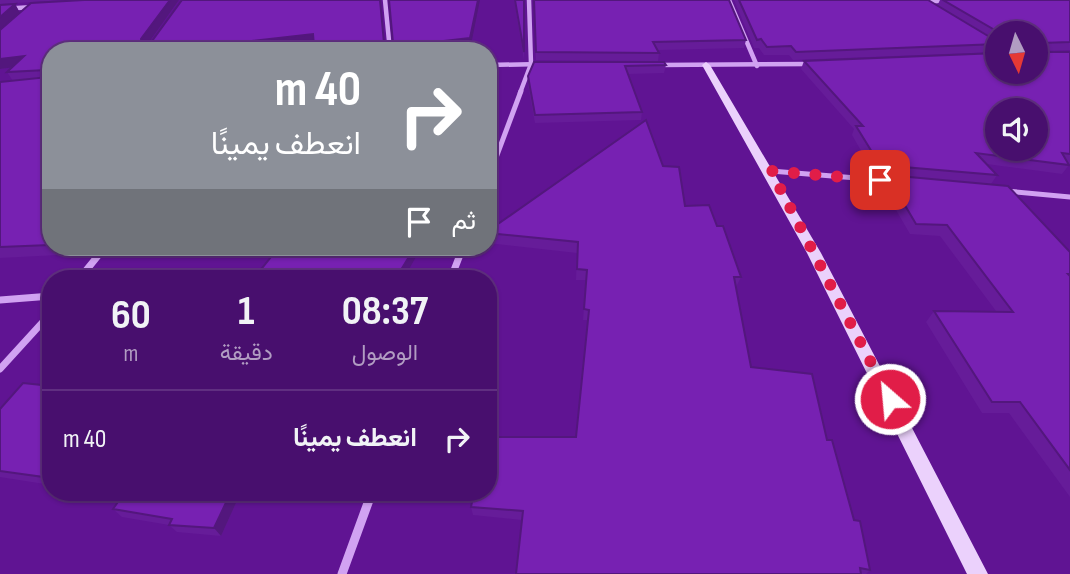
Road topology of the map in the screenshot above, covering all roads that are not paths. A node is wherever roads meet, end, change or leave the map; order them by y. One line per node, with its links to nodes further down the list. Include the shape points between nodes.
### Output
1 (385, 0): 11 (street)
2 (529, 0): 12 (street)
3 (729, 0): 18 (street)
4 (951, 0): 5 (street)
5 (920, 1): 9 (street)
6 (46, 7): 7 (street)
7 (33, 8): 8 (street); 10 (street)
8 (0, 9)
9 (933, 9)
10 (25, 15)
11 (389, 42)
12 (531, 64): 13 (street); 15 (street); 19 (street)
13 (545, 64)
14 (824, 64): 18 (street)
15 (497, 65)
16 (652, 65): 17 (street)
17 (706, 65): 18 (street); 20 (street)
18 (757, 66)
19 (497, 155)
20 (771, 171): 21 (street); 32 (street, via 815,249)
21 (907, 183)
22 (1002, 191): 23 (street)
23 (1070, 197)
24 (98, 256): 25 (street)
25 (86, 270)
26 (42, 297): 27 (street)
27 (0, 300)
28 (42, 323): 29 (street)
29 (0, 369)
30 (369, 501): 31 (street)
31 (342, 574)
32 (978, 574)

